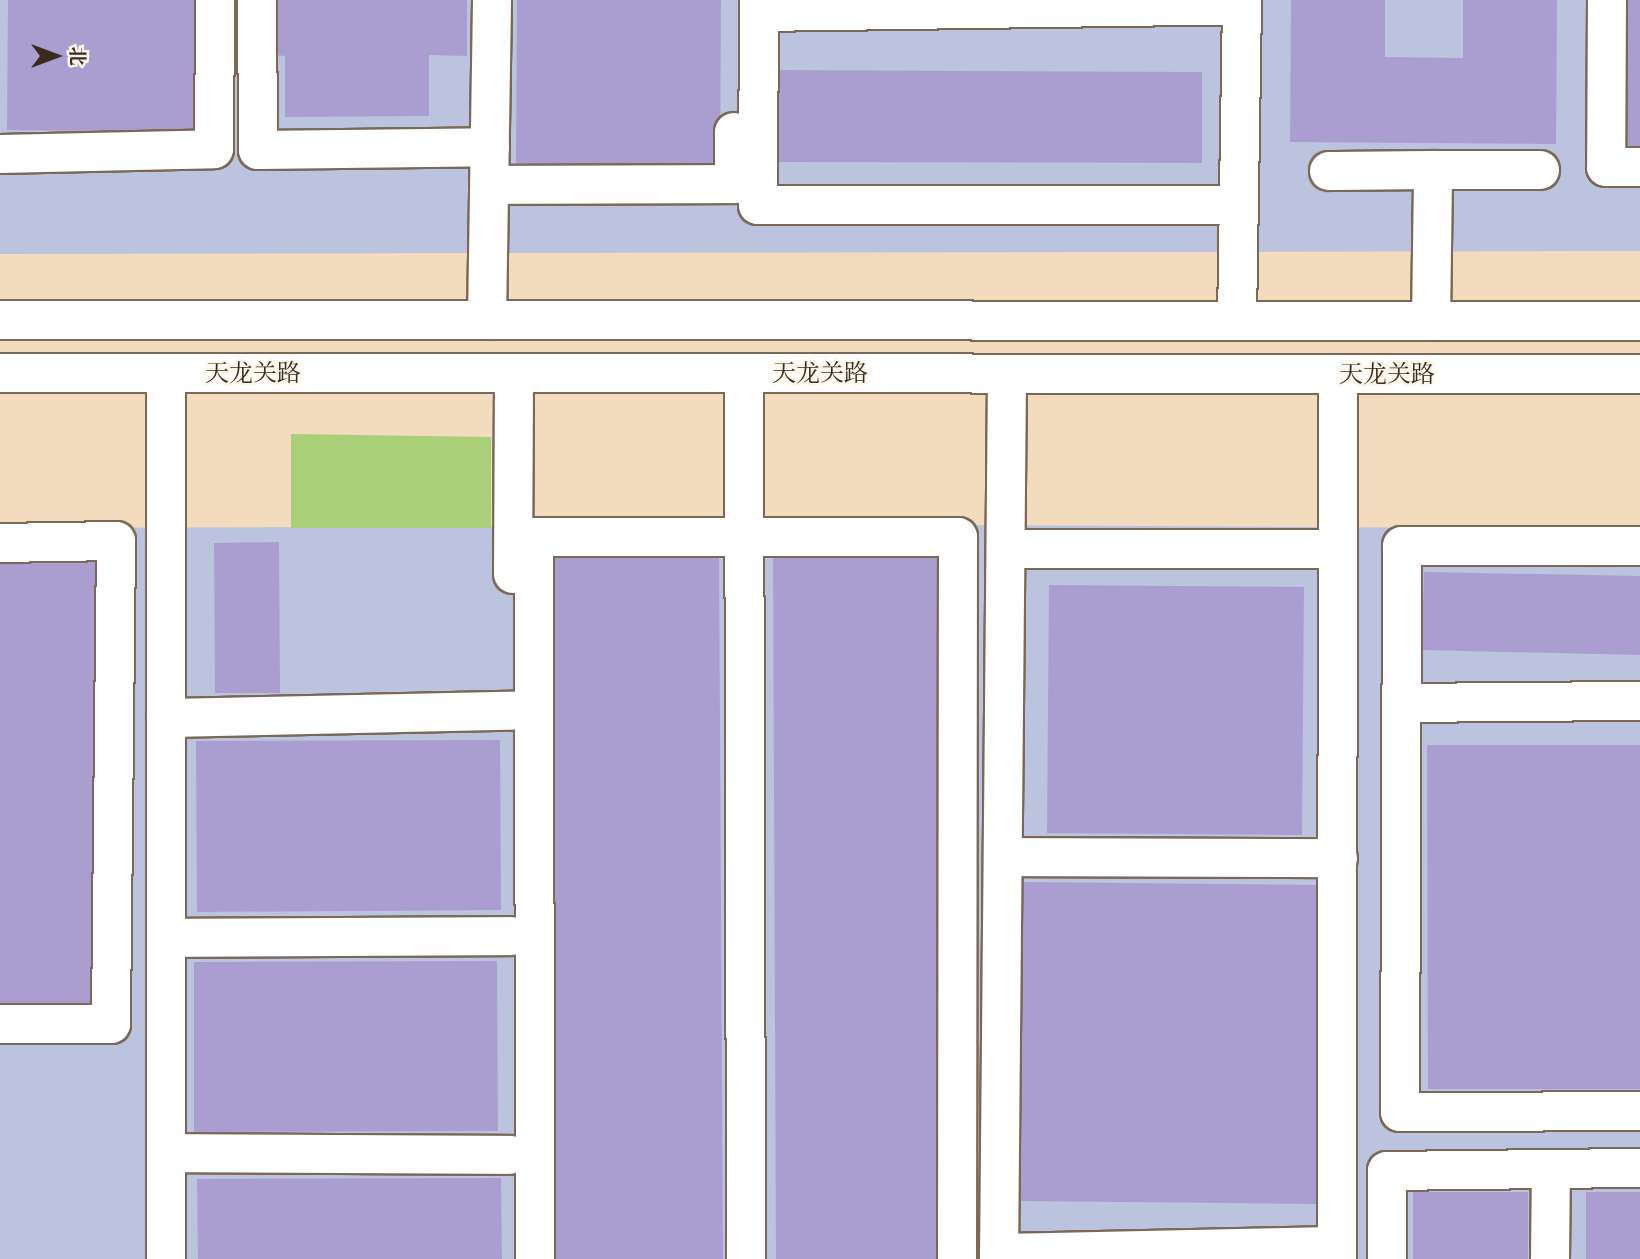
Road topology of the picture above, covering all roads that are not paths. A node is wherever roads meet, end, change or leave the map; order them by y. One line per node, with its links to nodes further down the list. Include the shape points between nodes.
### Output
1 (215, 0): 8 (street, via 214,149)
2 (257, 0): 7 (street, via 258,150)
3 (492, 0): 7 (street)
4 (1607, 0): 9 (street, via 1606,167)
5 (1242, 2): 6 (street); 14 (street)
6 (751, 4): 13 (street, via 734,184); 14 (street, via 758,205)
7 (490, 147): 13 (street)
8 (0, 154)
9 (1640, 167)
10 (1433, 170): 11 (street); 12 (street); 18 (street)
11 (1540, 170)
12 (1329, 171)
13 (490, 185): 16 (street)
14 (1239, 205): 17 (street)
15 (0, 320): 16 (street)
16 (487, 320): 17 (street)
17 (1237, 321): 18 (street)
18 (1431, 321): 19 (street)
19 (1640, 321)
20 (0, 373): 21 (street, 天龙关路)
21 (166, 373): 22 (street, 天龙关路); 35 (street)
22 (514, 373): 23 (street, 天龙关路); 34 (street)
23 (744, 373): 24 (street, 天龙关路); 27 (street)
24 (1007, 373): 25 (street, 天龙关路); 30 (street)
25 (1338, 373): 26 (street, 天龙关路); 31 (street)
26 (1640, 374)
27 (745, 537): 50 (street, via 534,537); 51 (street); 52 (street, via 958,537)
28 (0, 542): 40 (street, via 117,541 111,1024)
29 (1640, 546): 33 (street, via 1402,546)
30 (1006, 549): 31 (street); 36 (street)
31 (1338, 549): 37 (street)
32 (1640, 701): 33 (street)
33 (1401, 704): 41 (street, via 1400,1112)
34 (512, 711): 35 (street); 38 (street)
35 (166, 718): 39 (street)
36 (1003, 857): 37 (street); 47 (street)
37 (1338, 858): 46 (street)
38 (511, 936): 39 (street); 43 (street)
39 (166, 938): 42 (street)
40 (0, 1024)
41 (1640, 1111)
42 (166, 1153): 43 (street); 48 (street)
43 (510, 1155): 49 (street)
44 (1640, 1168): 45 (street)
45 (1551, 1169): 53 (street, via 1387,1171); 54 (street)
46 (1337, 1253): 47 (street)
47 (999, 1256)
48 (166, 1259)
49 (509, 1259)
50 (536, 1259)
51 (746, 1259)
52 (957, 1259)
53 (1387, 1259)
54 (1550, 1259)

